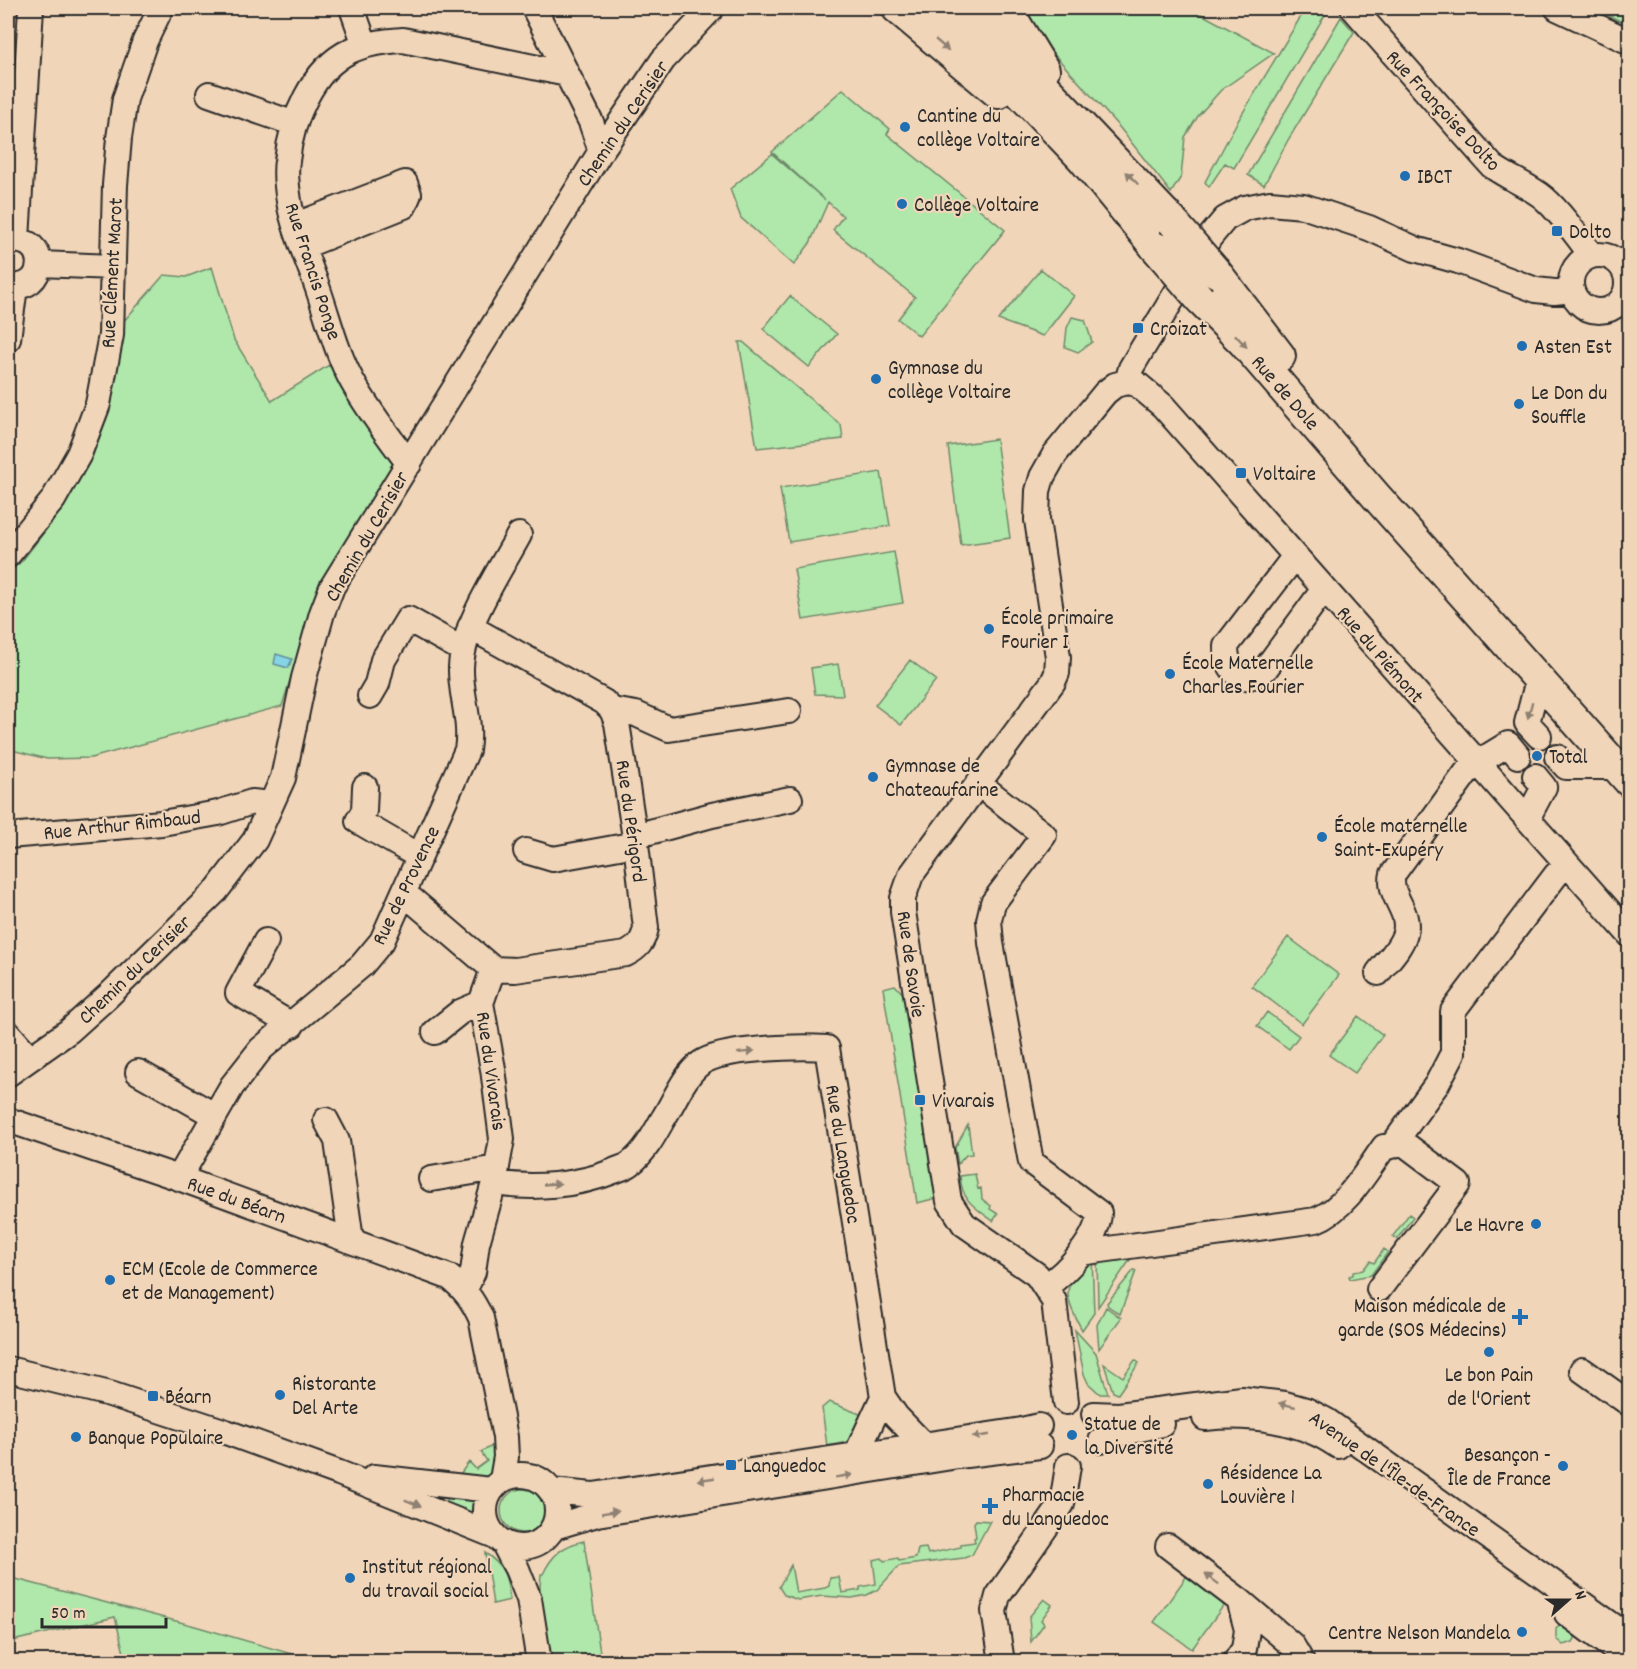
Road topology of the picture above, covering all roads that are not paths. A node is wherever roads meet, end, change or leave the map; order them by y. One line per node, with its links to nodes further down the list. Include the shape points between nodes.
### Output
1 (31, 8): 20 (street)
2 (160, 8): 23 (street, Rue Clément Marot, via 125,99 115,185)
3 (352, 8): 13 (street)
4 (534, 8): 14 (street)
5 (712, 8): 18 (street, Chemin du Cerisier, via 663,60)
6 (897, 8): 19 (main road, one-way to 19, via 1016,109)
7 (939, 8): 19 (main road, Rue de Dole)
8 (969, 8): 16 (main road, Rue de Dole)
9 (1006, 8): 16 (main road)
10 (1343, 8): 21 (street, Rue Françoise Dolto, via 1492,166 1543,197)
11 (1557, 8): 12 (street)
12 (1629, 42)
13 (365, 45): 14 (street, Rue Francis Ponge, via 403,40); 17 (street, Rue Francis Ponge, via 348,52 318,79)
14 (567, 74): 18 (street)
15 (209, 93): 17 (street)
16 (1070, 113): 43 (main road, Rue de Dole, one-way to 16, bridge, via 1343,434 1216,272)
17 (296, 124): 29 (street, Rue Francis Ponge, via 286,161 289,203 352,381)
18 (601, 151): 29 (street, Chemin du Cerisier)
19 (1083, 159): 35 (main road, Rue de Dole, one-way to 35, bridge, via 1200,299 1243,342)
20 (13, 240): 22 (street, via 33,246)
21 (1592, 256): 25 (street, via 1577,266); 26 (street, via 1610,257 1623,269 1627,278)
22 (39, 264): 23 (street); 24 (street, via 32,280)
23 (113, 267): 31 (street, Rue Clément Marot, via 111,335 98,404 79,454 53,500)
24 (11, 286): 27 (street)
25 (1572, 290): 26 (street, via 1579,303 1593,311); 28 (street, via 1536,290 1303,206 1270,203 1245,208 1226,219 1210,237 1131,368)
26 (1624, 308)
27 (8, 339)
28 (1127, 381): 32 (street, Rue du Piémont, via 1142,387 1162,406); 45 (street, Rue de Savoie, via 1106,393 1055,454 1042,477 1037,519 1058,657 1057,673)
29 (409, 464): 48 (street, Chemin du Cerisier, via 332,587 304,678 283,778)
30 (519, 535): 34 (street, Rue de Provence)
31 (8, 555)
32 (1295, 556): 33 (street, Rue du Piémont); 33 (street, via 1226,646 1231,668 1240,677 1259,674)
33 (1324, 589): 42 (street, Rue du Piémont)
34 (467, 638): 36 (street, via 408,619 383,660); 37 (street, via 604,702); 53 (street, Rue de Provence, via 461,669 469,722 467,750)
35 (1538, 680): 39 (street, one-way to 39, via 1527,723); 43 (main road, Rue de Dole)
36 (370, 696)
37 (612, 710): 38 (street, via 636,714 669,729); 51 (street, Rue du Périgord)
38 (789, 711)
39 (1539, 736)
40 (1518, 756): 42 (street, via 1508,744)
41 (1557, 757): 43 (street, via 1566,767)
42 (1477, 763): 49 (street, Rue du Piémont); 59 (street, via 1393,874 1392,891 1405,914 1405,934)
43 (1625, 768)
44 (1535, 776): 49 (street, via 1544,787)
45 (979, 784): 75 (street, via 1044,835 993,903 989,920 1031,1162 1099,1213 1098,1225); 76 (street, Rue de Savoie, via 911,875 903,912 949,1201 964,1224 1037,1275)
46 (365, 787): 53 (street, via 364,811 358,821)
47 (790, 799): 51 (street, via 712,815)
48 (271, 804): 50 (street, Rue Arthur Rimbaud, via 252,802 162,823); 64 (street, Chemin du Cerisier, via 255,840 216,891 69,1031)
49 (1527, 819): 54 (street, Rue du Piémont)
50 (8, 836)
51 (636, 840): 52 (street, via 553,859); 58 (street, Rue du Périgord, via 646,928 644,939 635,949 619,955 515,970)
52 (526, 851)
53 (420, 857): 55 (street, Rue de Provence)
54 (1567, 864): 56 (street, Rue du Piémont); 70 (street, via 1453,1011 1453,1053 1437,1084)
55 (404, 893): 58 (street); 61 (street, Rue de Provence, via 382,941 362,965)
56 (1629, 935)
57 (266, 941): 61 (street, via 238,993)
58 (493, 969): 60 (street, Rue du Vivarais)
59 (1378, 973)
60 (481, 1003): 62 (street, via 460,1012); 71 (street, Rue du Vivarais, via 502,1139)
61 (292, 1025): 67 (street, Rue de Provence, via 261,1049)
62 (435, 1032)
63 (8, 1033): 64 (street)
64 (28, 1059): 66 (street, Chemin du Cerisier)
65 (138, 1072): 67 (street)
66 (8, 1074)
67 (214, 1114): 72 (street, Rue de Provence)
68 (8, 1120): 72 (street, Rue du Béarn)
69 (326, 1120): 74 (street, via 337,1141)
70 (1398, 1139): 75 (street, via 1392,1146 1384,1147 1339,1206 1316,1220); 78 (street, via 1458,1184)
71 (495, 1176): 73 (street); 77 (street, Rue du Vivarais, via 473,1272); 81 (street, Rue du Languedoc, one-way to 81, via 512,1186 595,1179 630,1164 647,1146 693,1071 712,1057 796,1046 827,1047)
72 (179, 1178): 74 (street, Rue du Béarn)
73 (431, 1179)
74 (351, 1240): 77 (street, Rue du Béarn, via 449,1277)
75 (1080, 1253): 76 (street, via 1066,1271)
76 (1046, 1286): 82 (street, Rue de Savoie, via 1054,1301)
77 (463, 1287): 86 (street, via 481,1318)
78 (1380, 1289)
79 (8, 1369): 91 (street, via 129,1400)
80 (1582, 1370): 83 (street)
81 (883, 1397): 88 (street, Rue du Languedoc); 89 (street)
82 (1066, 1402): 84 (street, via 1077,1403); 85 (street, via 1042,1417)
83 (1629, 1404)
84 (1094, 1414): 87 (street); 99 (street, Avenue de l'Île-de-France, one-way to 84, via 1327,1421 1306,1410 1242,1399 1119,1415)
85 (1039, 1436): 88 (street, one-way to 88, via 1022,1430); 90 (street, via 1051,1460); 94 (street, one-way to 85, via 597,1514 958,1456)
86 (505, 1437): 92 (street, via 506,1457); 93 (street)
87 (1101, 1441): 90 (street, via 1088,1460); 100 (street, Avenue de l'Île-de-France, via 1150,1426 1209,1417 1270,1419 1314,1432)
88 (924, 1445): 89 (street)
89 (856, 1455): 93 (street, one-way to 93, via 593,1495)
90 (1068, 1466): 102 (street, via 1062,1504 998,1596 994,1611)
91 (339, 1473): 92 (street); 95 (street, one-way to 95)
92 (496, 1485): 93 (street, via 513,1475 524,1474); 95 (street, via 484,1513)
93 (548, 1487): 94 (street, via 557,1515)
94 (550, 1531): 95 (street, via 526,1547); 97 (street, via 534,1566)
95 (498, 1539): 97 (street, via 517,1569)
96 (1168, 1546): 98 (street, one-way to 96)
97 (529, 1599): 101 (street)
98 (1239, 1600): 103 (street, via 1247,1630 1244,1649); 104 (street, via 1292,1645)
99 (1629, 1638)
100 (1629, 1660)
101 (538, 1662)
102 (1002, 1662)
103 (1235, 1662)
104 (1302, 1662)

